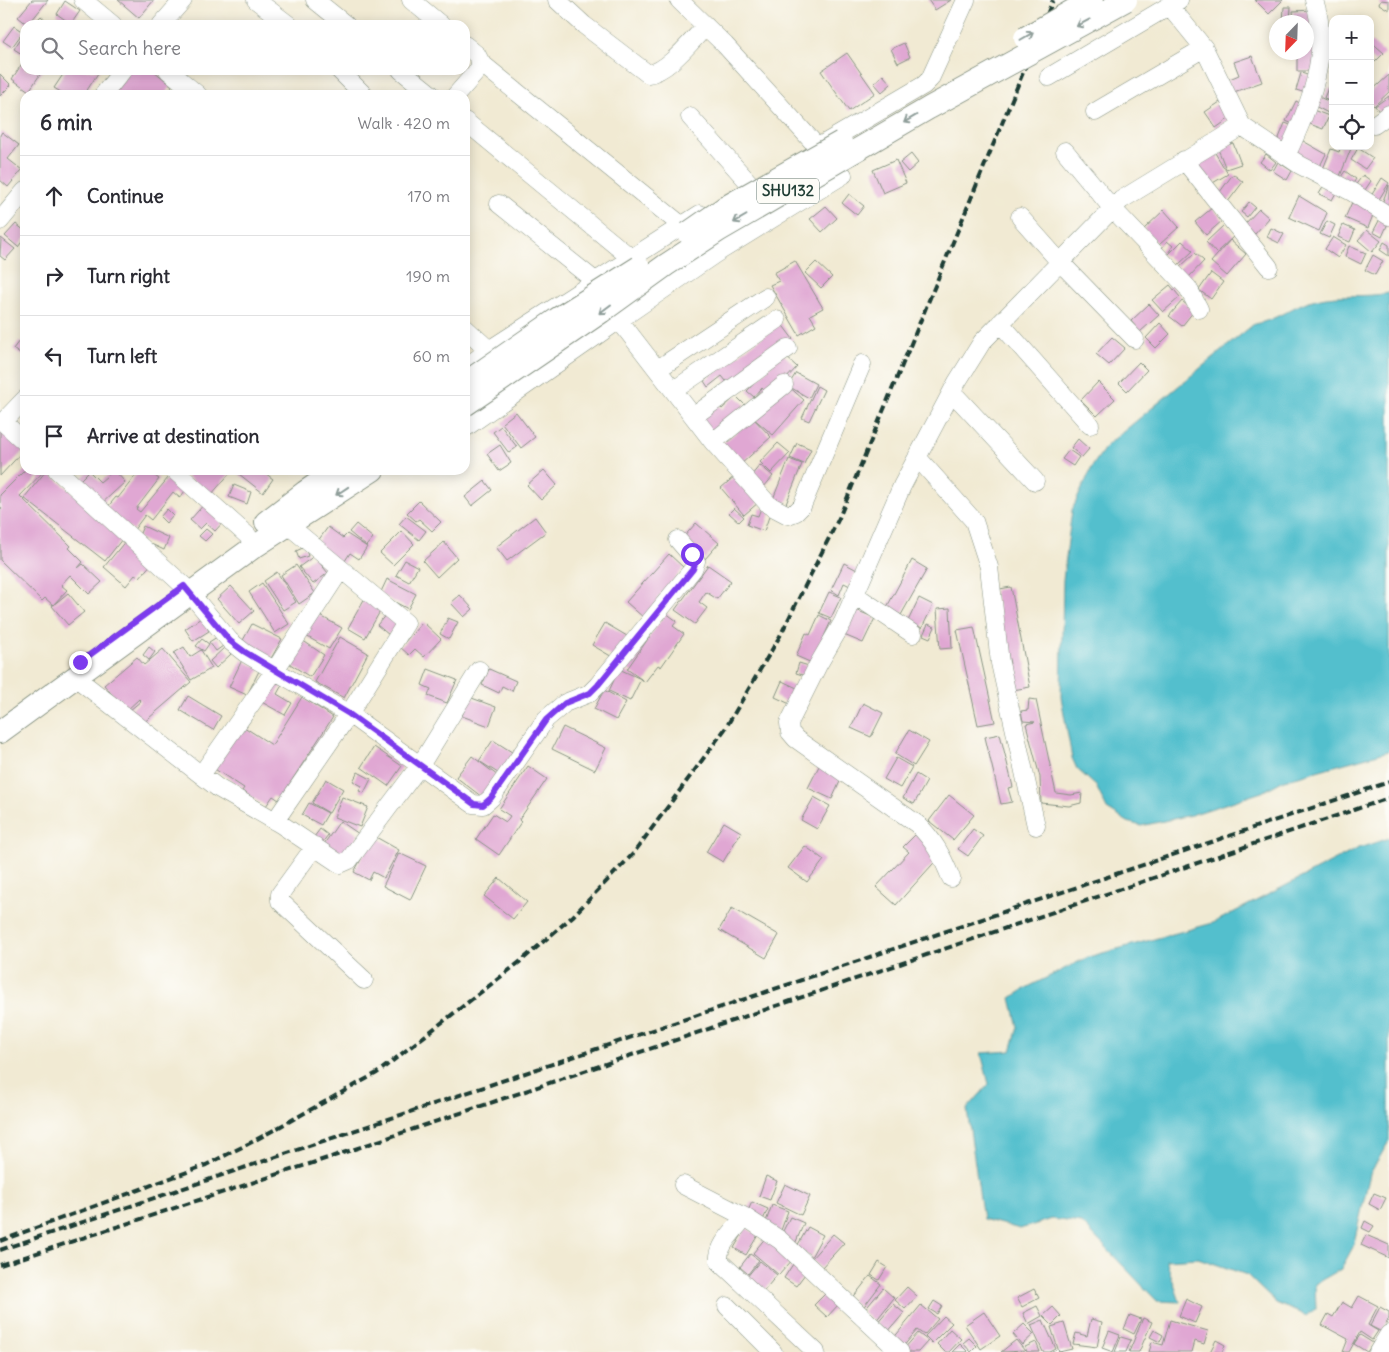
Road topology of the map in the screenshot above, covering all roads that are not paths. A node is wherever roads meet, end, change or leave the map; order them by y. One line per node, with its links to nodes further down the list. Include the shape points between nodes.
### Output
1 (83, 0): 13 (street)
2 (183, 0): 14 (street)
3 (256, 0): 15 (street)
4 (315, 0): 16 (street)
5 (411, 0): 17 (street)
6 (557, 0): 18 (street, via 648,74 657,73 667,65)
7 (679, 0): 18 (street)
8 (966, 0): 38 (street, via 924,85)
9 (1091, 0): 66 (main road, SHU132, one-way to 9, bridge, via 724,208)
10 (1126, 0): 70 (main road, SHU132, one-way to 70, bridge, via 929,108 718,231)
11 (1314, 0): 40 (street, via 1319,16 1319,65 1305,113)
12 (1174, 3): 19 (street); 26 (street)
13 (107, 20)
14 (165, 20)
15 (282, 20)
16 (340, 20)
17 (435, 20)
18 (706, 26): 38 (street)
19 (1204, 48): 32 (street); 37 (street)
20 (470, 49): 21 (street)
21 (481, 63): 31 (street); 49 (street)
22 (119, 75): 27 (street)
23 (174, 75): 28 (street)
24 (344, 75): 29 (street)
25 (408, 75): 30 (street)
26 (1049, 77)
27 (107, 90)
28 (190, 90)
29 (359, 90)
30 (426, 90)
31 (460, 90)
32 (1095, 112)
33 (1389, 114): 36 (street)
34 (690, 116): 42 (street)
35 (470, 125): 50 (street)
36 (1374, 125)
37 (1242, 126): 40 (street); 41 (street)
38 (818, 147): 42 (street); 56 (street, via 843,175 716,254)
39 (1065, 152): 45 (street)
40 (1286, 156): 47 (street)
41 (1184, 160): 45 (street); 52 (street)
42 (750, 186): 49 (street)
43 (20, 196): 46 (street)
44 (499, 204): 53 (street)
45 (1112, 208): 51 (street); 55 (street, via 1188,288)
46 (2, 214)
47 (1389, 216)
48 (1020, 217): 51 (street)
49 (681, 225): 50 (street)
50 (631, 258): 53 (street)
51 (1059, 261): 58 (street); 60 (street)
52 (1269, 267)
53 (595, 281): 62 (street)
54 (766, 297): 65 (street)
55 (1199, 309)
56 (619, 320): 65 (street); 73 (street)
57 (777, 320): 68 (street)
58 (1000, 323): 69 (street, via 982,342); 74 (street)
59 (470, 333): 62 (street)
60 (1135, 339)
61 (788, 348): 72 (street)
62 (489, 350): 63 (street)
63 (470, 364)
64 (862, 364): 76 (street, via 802,506 796,512 788,515 770,505)
65 (658, 369): 68 (street)
66 (470, 379)
67 (784, 384): 76 (street)
68 (674, 390): 72 (street)
69 (952, 392): 77 (street); 82 (street)
70 (470, 402)
71 (20, 404): 75 (street, via 3,422)
72 (694, 416): 76 (street)
73 (470, 424)
74 (1090, 425)
75 (20, 437)
76 (713, 442)
77 (917, 457): 89 (street); 100 (street, via 974,521 990,567 1000,662)
78 (62, 475): 88 (street)
79 (180, 475): 85 (street)
80 (332, 475): 83 (main road)
81 (363, 475): 83 (main road, one-way to 83)
82 (1035, 481)
83 (308, 501): 84 (main road); 85 (main road)
84 (287, 524): 87 (street); 88 (main road)
85 (248, 536): 88 (main road)
86 (678, 540): 97 (street, via 696,561 693,569 598,685 590,693 565,703 546,720 483,805 474,804)
87 (341, 569): 91 (street); 94 (street, via 406,623)
88 (187, 589): 91 (street, via 230,641); 93 (main road); 95 (main road)
89 (855, 595): 90 (street); 102 (street, via 789,723 790,732 916,824 940,850)
90 (913, 634)
91 (275, 670): 94 (street); 98 (street)
92 (479, 670): 97 (street)
93 (76, 677): 96 (main road); 98 (street)
94 (349, 714): 97 (street); 99 (street)
95 (0, 720)
96 (0, 732)
97 (421, 764): 101 (street, via 345,863 335,861)
98 (201, 775): 99 (street)
99 (274, 821): 101 (street)
100 (1036, 826)
101 (315, 846): 103 (street, via 280,894 280,900)
102 (951, 878)
103 (364, 980)
104 (683, 1185): 105 (street)
105 (745, 1218): 109 (street, via 721,1247 719,1261); 110 (street, via 780,1240)
106 (727, 1306): 108 (street)
107 (1389, 1334): 111 (street)
108 (773, 1352)
109 (816, 1352)
110 (900, 1352)
111 (1378, 1352)

